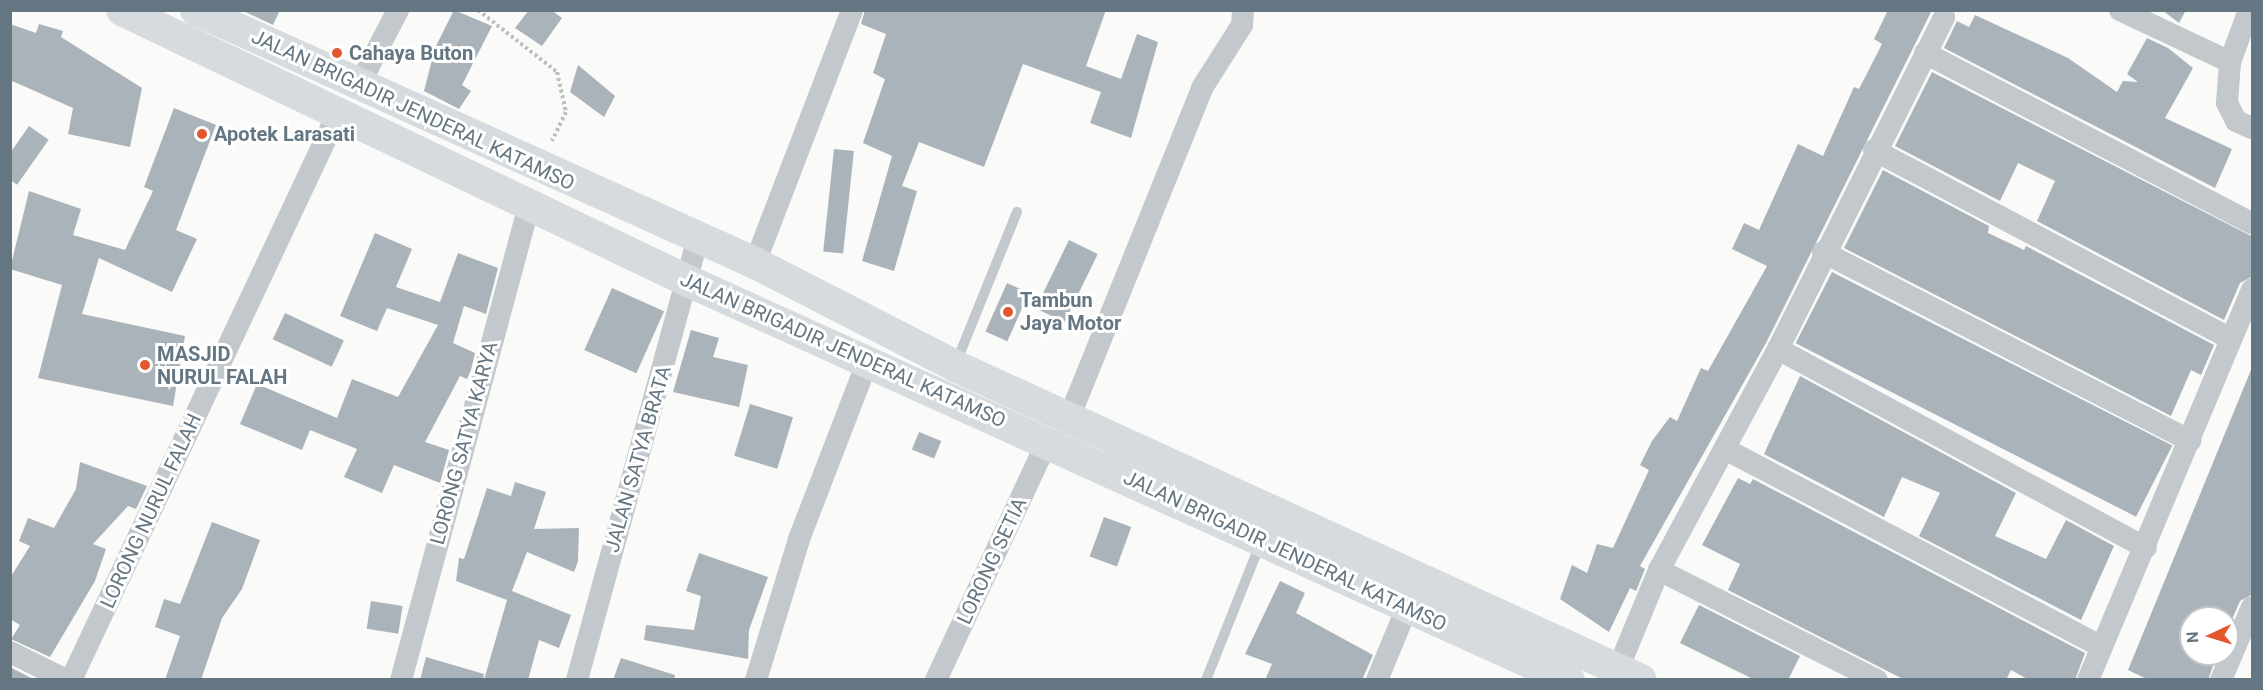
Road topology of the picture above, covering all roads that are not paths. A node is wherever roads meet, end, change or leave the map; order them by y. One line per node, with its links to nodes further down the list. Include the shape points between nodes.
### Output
1 (122, 10): 12 (main road, JALAN BRIGADIR JENDERAL KATAMSO)
2 (196, 10): 11 (main road, JALAN BRIGADIR JENDERAL KATAMSO)
3 (398, 10): 11 (street)
4 (852, 10): 20 (street)
5 (1243, 10): 27 (street, via 1242,25 1202,88)
6 (2120, 10): 10 (street)
7 (2249, 10): 10 (street)
8 (1944, 17): 9 (street)
9 (1924, 52): 14 (street); 17 (street)
10 (2230, 62): 13 (street, via 2230,116)
11 (359, 85): 18 (main road, JALAN BRIGADIR JENDERAL KATAMSO)
12 (336, 117): 15 (main road, JALAN BRIGADIR JENDERAL KATAMSO); 40 (street, LORONG NURUL FALAH)
13 (2253, 128)
14 (1874, 150): 19 (street); 23 (street)
15 (529, 206): 21 (main road, JALAN BRIGADIR JENDERAL KATAMSO); 41 (street, LORONG SATYA KARYA)
16 (1017, 212): 26 (lane)
17 (2253, 223)
18 (698, 238): 20 (main road, JALAN BRIGADIR JENDERAL KATAMSO); 21 (street, JALAN SATYA BRATA)
19 (1823, 252): 24 (street); 28 (street)
20 (755, 263): 26 (main road, JALAN BRIGADIR JENDERAL KATAMSO)
21 (688, 281): 25 (main road, JALAN BRIGADIR JENDERAL KATAMSO); 42 (street, JALAN SATYA BRATA)
22 (2253, 289): 23 (street)
23 (2231, 339): 28 (street)
24 (1778, 349): 30 (street); 32 (street)
25 (868, 360): 29 (main road, JALAN BRIGADIR JENDERAL KATAMSO); 43 (street, via 799,539)
26 (955, 366): 27 (main road, JALAN BRIGADIR JENDERAL KATAMSO)
27 (1069, 418): 38 (main road, JALAN BRIGADIR JENDERAL KATAMSO)
28 (2190, 441): 32 (street)
29 (1047, 442): 31 (main road, JALAN BRIGADIR JENDERAL KATAMSO); 44 (street, LORONG SETIA)
30 (1725, 449): 33 (street); 36 (street)
31 (1262, 541): 35 (main road, JALAN BRIGADIR JENDERAL KATAMSO); 45 (lane)
32 (2146, 548): 36 (street)
33 (1659, 570): 38 (street); 48 (street)
34 (2253, 607): 50 (street)
35 (1406, 610): 46 (street); 47 (main road, JALAN BRIGADIR JENDERAL KATAMSO)
36 (2099, 645): 49 (street)
37 (10, 652): 39 (street)
38 (1629, 674)
39 (66, 680)
40 (71, 680)
41 (401, 680)
42 (577, 680)
43 (756, 680)
44 (936, 680)
45 (1206, 680)
46 (1377, 680)
47 (1569, 680)
48 (1877, 680)
49 (2088, 680)
50 (2221, 680)

